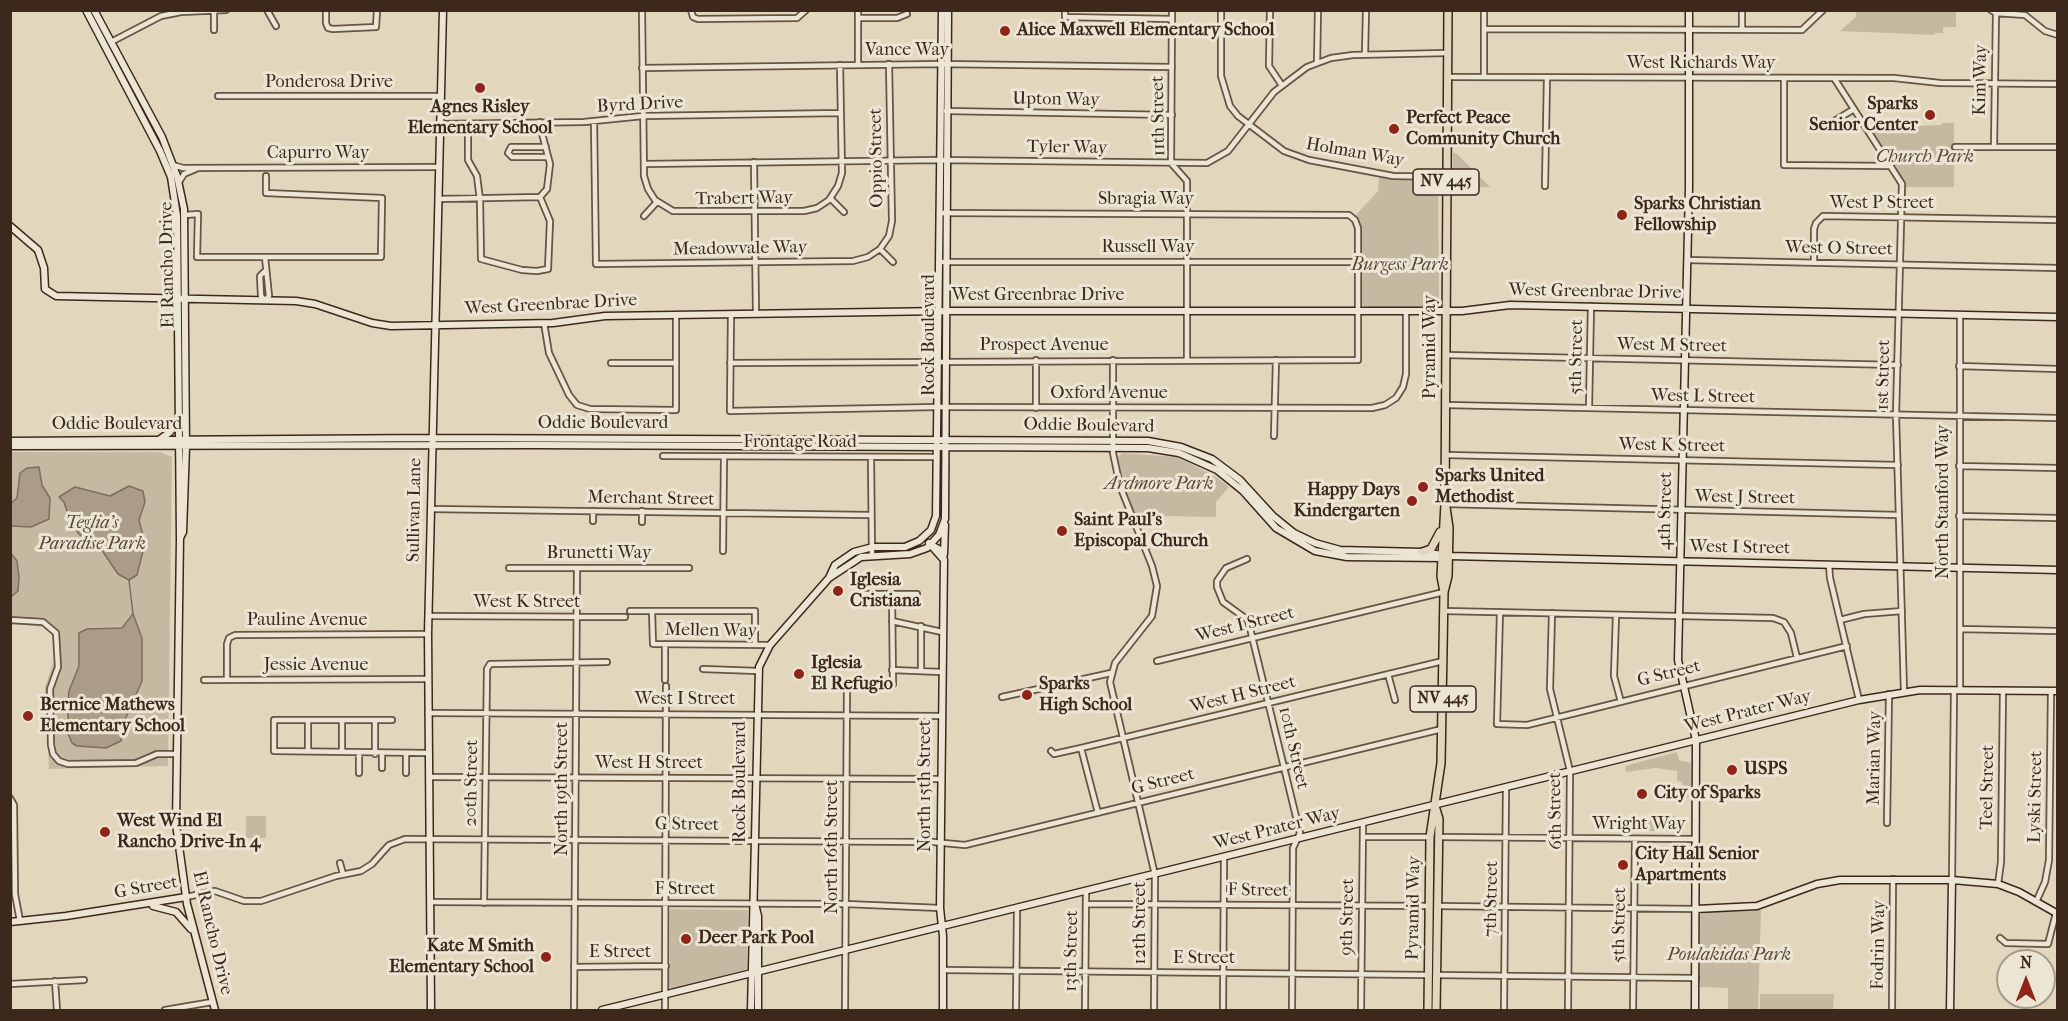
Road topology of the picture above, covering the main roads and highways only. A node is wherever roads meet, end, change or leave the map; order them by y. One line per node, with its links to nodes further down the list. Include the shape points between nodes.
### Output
1 (86, 10): 9 (main road, El Rancho Drive)
2 (94, 10): 10 (main road, El Rancho Drive, via 162,137)
3 (443, 10): 17 (main road, Sullivan Lane)
4 (942, 10): 8 (main road, Rock Boulevard)
5 (948, 10): 8 (main road, Rock Boulevard)
6 (1448, 10): 15 (main road, Pyramid Way / NV 445)
7 (1689, 10): 13 (main road, 4th Street)
8 (944, 64): 14 (main road, Rock Boulevard)
9 (171, 177): 10 (main road); 12 (main road, El Rancho Drive)
10 (181, 193): 12 (main road, El Rancho Drive, via 185,215)
11 (10, 226): 12 (main road, West Greenbrae Drive, via 38,250 44,268 43,285 48,293)
12 (182, 299): 17 (main road, West Greenbrae Drive, via 306,302 381,325); 19 (main road, El Rancho Drive); 20 (main road, El Rancho Drive)
13 (1686, 308): 15 (main road, West Greenbrae Drive, via 1510,304); 16 (main road, West Greenbrae Drive); 41 (main road, 4th Street)
14 (941, 311): 15 (main road, West Greenbrae Drive); 17 (main road, West Greenbrae Drive, via 605,316 544,323); 18 (main road, Rock Boulevard)
15 (1447, 311): 31 (main road, Pyramid Way / NV 445)
16 (2058, 317)
17 (436, 325): 24 (main road, Sullivan Lane)
18 (941, 360): 25 (main road, Rock Boulevard, via 937,408); 25 (main road, Rock Boulevard, via 945,408)
19 (177, 422): 21 (main road); 26 (main road, El Rancho Drive)
20 (185, 426): 22 (main road); 26 (main road, El Rancho Drive)
21 (159, 440): 23 (main road, Oddie Boulevard); 26 (main road, Oddie Boulevard)
22 (203, 440): 24 (main road, Oddie Boulevard); 26 (main road, Oddie Boulevard)
23 (10, 441)
24 (431, 442): 25 (main road, Oddie Boulevard); 26 (main road, Oddie Boulevard); 59 (main road, Sullivan Lane)
25 (940, 443): 27 (main road, Oddie Boulevard); 33 (main road, Rock Boulevard); 35 (main road, Rock Boulevard, via 936,516)
26 (182, 444): 29 (main road, Oddie Boulevard); 30 (main road, El Rancho Drive); 32 (main road, El Rancho Drive)
27 (1112, 444): 38 (main road, Oddie Boulevard, via 1170,444 1212,459 1240,480 1278,521 1315,543 1350,550); 39 (main road, Oddie Boulevard, via 1169,451 1209,465 1243,491 1276,528 1315,551 1347,557)
28 (10, 446): 29 (main road, Oddie Boulevard)
29 (154, 447): 30 (main road, via 171,452)
30 (178, 466): 32 (main road, El Rancho Drive)
31 (1445, 504): 34 (main road, Pyramid Way / NV 445); 39 (main road, Pyramid Way / NV 445, via 1448,517)
32 (181, 512): 47 (main road, El Rancho Drive, via 176,824)
33 (945, 519): 36 (main road); 40 (main road, Rock Boulevard)
34 (1442, 527): 38 (main road, via 1433,547); 39 (main road, Pyramid Way / NV 445)
35 (924, 538): 36 (main road); 37 (main road, Rock Boulevard, via 904,547)
36 (931, 544): 37 (main road, Rock Boulevard, via 910,554); 40 (main road)
37 (871, 551): 49 (main road, Rock Boulevard, via 841,560 832,568 829,578 770,645 758,670)
38 (1422, 552): 39 (main road, Oddie Boulevard)
39 (1444, 556): 41 (main road, West I Street); 45 (main road, Pyramid Way / NV 445, via 1442,763)
40 (944, 560): 53 (main road, North 15th Street)
41 (1680, 561): 42 (main road, West I Street); 44 (main road, 4th Street, via 1678,660)
42 (2058, 570)
43 (2054, 691): 44 (main road, West Prater Way, via 1889,694)
44 (1696, 740): 45 (main road, West Prater Way); 50 (main road, 4th Street)
45 (1436, 806): 53 (main road, West Prater Way); 57 (main road, Pyramid Way / NV 445, via 1432,814)
46 (1952, 880): 50 (main road, via 1834,880 1758,906); 51 (main road, via 1998,884); 67 (main road, North Stanford Way)
47 (186, 897): 48 (main road, G Street); 54 (main road, El Rancho Drive)
48 (146, 904): 52 (main road, G Street); 54 (main road, via 176,912)
49 (755, 904): 55 (main road, Rock Boulevard); 56 (main road, Rock Boulevard)
50 (1696, 909): 66 (main road, 4th Street)
51 (2057, 914)
52 (10, 922)
53 (942, 927): 55 (main road, West Prater Way); 63 (main road, North 15th Street)
54 (194, 932): 58 (main road, El Rancho Drive)
55 (759, 972): 56 (main road, West Prater Way); 62 (main road, Rock Boulevard)
56 (751, 974): 60 (main road, West Prater Way); 61 (main road, Rock Boulevard)
57 (1432, 975): 64 (main road, Pyramid Way / NV 445); 65 (main road, Pyramid Way / NV 445)
58 (215, 1011)
59 (431, 1011)
60 (602, 1011)
61 (751, 1011)
62 (758, 1011)
63 (943, 1011)
64 (1428, 1011)
65 (1436, 1011)
66 (1695, 1011)
67 (1950, 1011)

